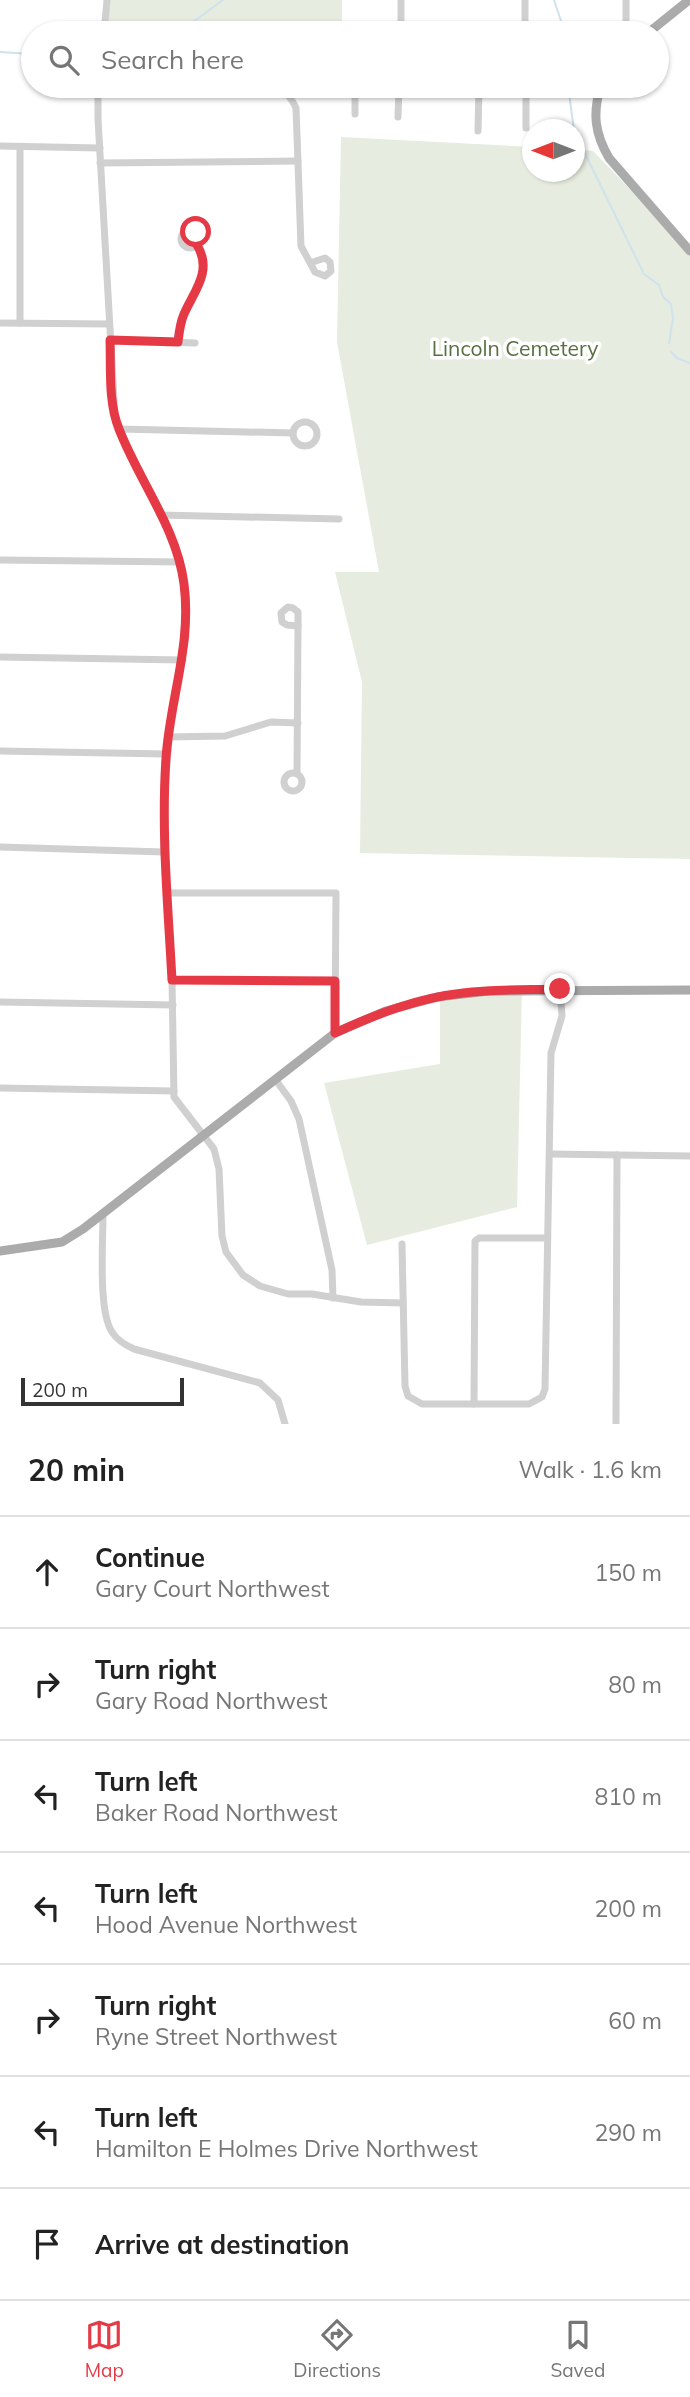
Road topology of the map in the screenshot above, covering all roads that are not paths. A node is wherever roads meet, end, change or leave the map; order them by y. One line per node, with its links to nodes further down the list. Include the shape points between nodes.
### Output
1 (107, 0): 6 (street)
2 (401, 0): 7 (street)
3 (525, 0): 8 (street)
4 (626, 0): 9 (street)
5 (689, 0): 10 (main road)
6 (105, 21)
7 (401, 21)
8 (525, 21)
9 (626, 21)
10 (665, 21)
11 (98, 98): 24 (street)
12 (291, 98): 25 (street, via 296,108)
13 (355, 98): 18 (street)
14 (399, 98): 19 (street)
15 (479, 98): 21 (street)
16 (526, 98): 20 (street)
17 (598, 98): 28 (main road, via 595,112 600,143)
18 (355, 114)
19 (398, 117)
20 (526, 119)
21 (478, 131)
22 (0, 146): 23 (street)
23 (20, 147): 24 (street); 31 (street)
24 (100, 148): 26 (street)
25 (298, 161): 26 (street); 29 (street, via 299,238)
26 (100, 163): 32 (street)
27 (197, 245): 34 (street, via 202,277 183,317)
28 (690, 251)
29 (310, 263)
30 (0, 323): 31 (street)
31 (20, 323): 32 (street)
32 (110, 324): 33 (street)
33 (110, 340): 34 (street); 36 (street, via 112,400)
34 (178, 342): 35 (street)
35 (195, 343)
36 (119, 429): 37 (street); 38 (street)
37 (293, 433)
38 (160, 515): 39 (street); 41 (street)
39 (339, 519)
40 (0, 560): 41 (street)
41 (180, 562): 44 (street, via 186,611)
42 (298, 626): 45 (street)
43 (0, 657): 44 (street)
44 (183, 660): 46 (street)
45 (298, 723): 46 (street, via 271,722 225,736); 49 (street)
46 (168, 737): 48 (street)
47 (0, 751): 48 (street)
48 (166, 754): 51 (street)
49 (297, 773)
50 (0, 847): 51 (street)
51 (164, 852): 52 (street)
52 (167, 893): 53 (street); 54 (street, via 337,893)
53 (172, 980): 54 (street); 58 (street)
54 (335, 981): 59 (street)
55 (560, 989): 56 (main road); 59 (main road, via 437,997 386,1011); 64 (street, via 562,1016 551,1053)
56 (688, 990)
57 (0, 1002): 58 (street)
58 (173, 1005): 62 (street)
59 (335, 1033): 60 (main road)
60 (275, 1079): 63 (main road); 71 (street, via 299,1119)
61 (0, 1088): 62 (street)
62 (174, 1091): 63 (street)
63 (205, 1135): 67 (main road); 71 (street, via 218,1160 222,1236 235,1266 270,1291)
64 (550, 1154): 65 (street); 68 (street)
65 (617, 1155): 66 (street); 75 (street)
66 (690, 1156)
67 (103, 1215): 70 (main road, via 62,1242); 74 (street, via 104,1305 112,1333 134,1349 260,1383 278,1400)
68 (546, 1238): 73 (street, via 544,1393 529,1404); 73 (street, via 476,1239)
69 (402, 1244): 72 (street)
70 (0, 1251)
71 (333, 1298): 72 (street)
72 (403, 1303): 73 (street, via 408,1396 422,1404)
73 (474, 1404)
74 (285, 1424)
75 (617, 1424)

